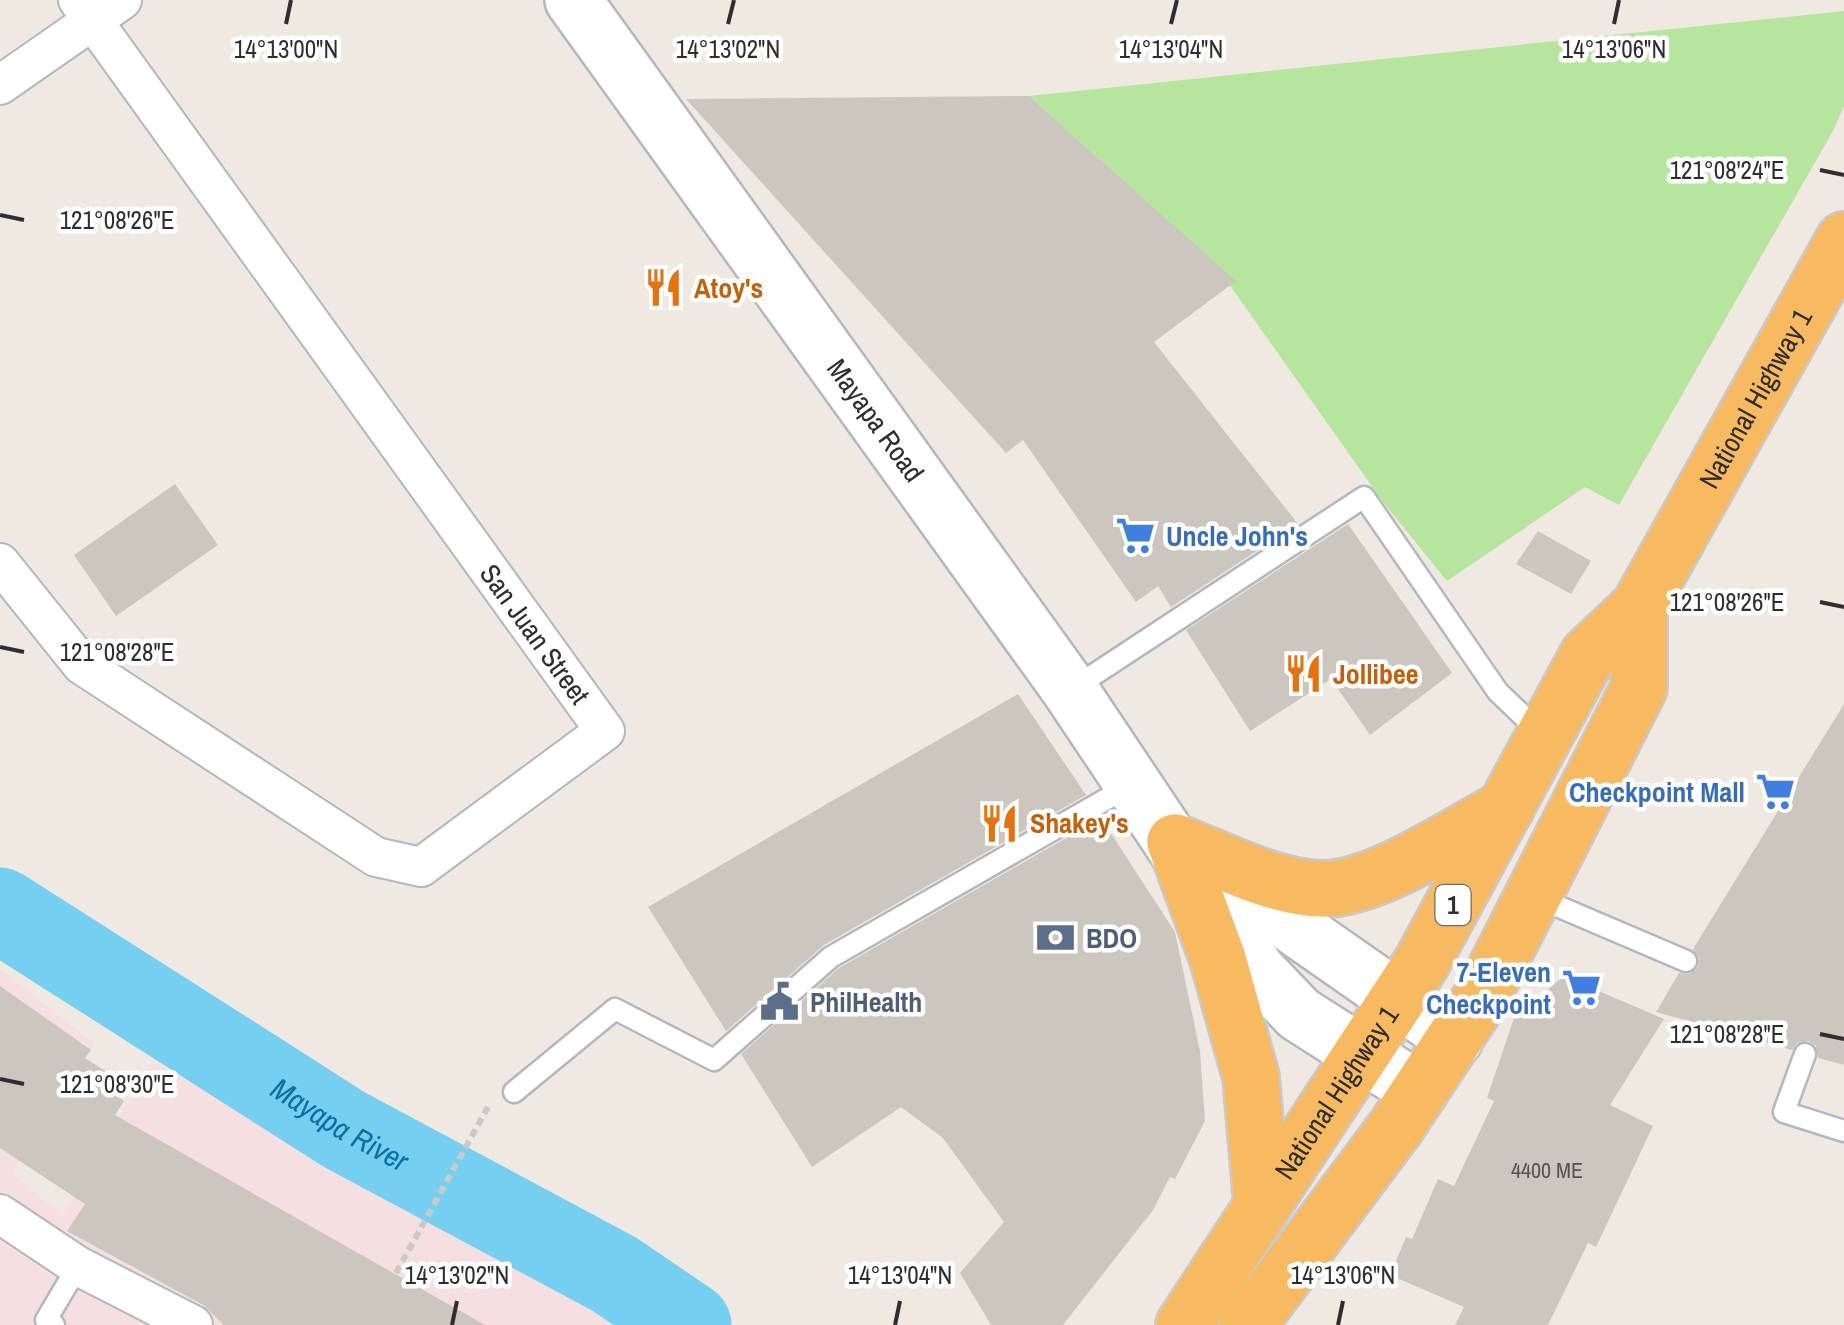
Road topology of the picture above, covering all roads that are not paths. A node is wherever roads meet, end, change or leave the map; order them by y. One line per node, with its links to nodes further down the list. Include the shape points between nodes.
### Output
1 (573, 0): 7 (main road, Mayapa Road)
2 (97, 7): 3 (street); 5 (street, San Juan Street, via 605,731 421,867 376,857 82,665)
3 (0, 85)
4 (1844, 240): 6 (highway, National Highway 1 / 1)
5 (0, 563)
6 (1638, 606): 8 (highway, National Highway 1 / 1, via 1588,655); 12 (highway, via 1640,688)
7 (1070, 690): 8 (lane, via 1364,497 1498,692); 9 (main road, Mayapa Road)
8 (1546, 737): 10 (highway, National Highway 1 / 1)
9 (1134, 783): 11 (main road, Mayapa Road); 19 (lane, via 832,957 714,1060 614,1010)
10 (1506, 808): 11 (highway, via 1368,879 1336,888 1287,883); 14 (highway, National Highway 1 / 1)
11 (1175, 842): 14 (main road, Mayapa Road); 16 (main road, Mayapa Road, via 1275,992); 21 (highway, via 1251,1077)
12 (1534, 896): 13 (lane); 15 (highway)
13 (1686, 961)
14 (1397, 1000): 15 (main road, Mayapa Road); 16 (highway, National Highway 1 / 1)
15 (1455, 1039): 18 (highway)
16 (1361, 1054): 18 (main road, Mayapa Road); 21 (highway, National Highway 1 / 1)
17 (1805, 1054): 20 (lane, via 1784,1112)
18 (1420, 1091): 27 (highway)
19 (514, 1092)
20 (1844, 1131)
21 (1262, 1203): 26 (highway, National Highway 1 / 1)
22 (0, 1214): 23 (street)
23 (78, 1266): 24 (lane, via 46,1320); 25 (street)
24 (54, 1325)
25 (193, 1325)
26 (1184, 1325)
27 (1248, 1325)

